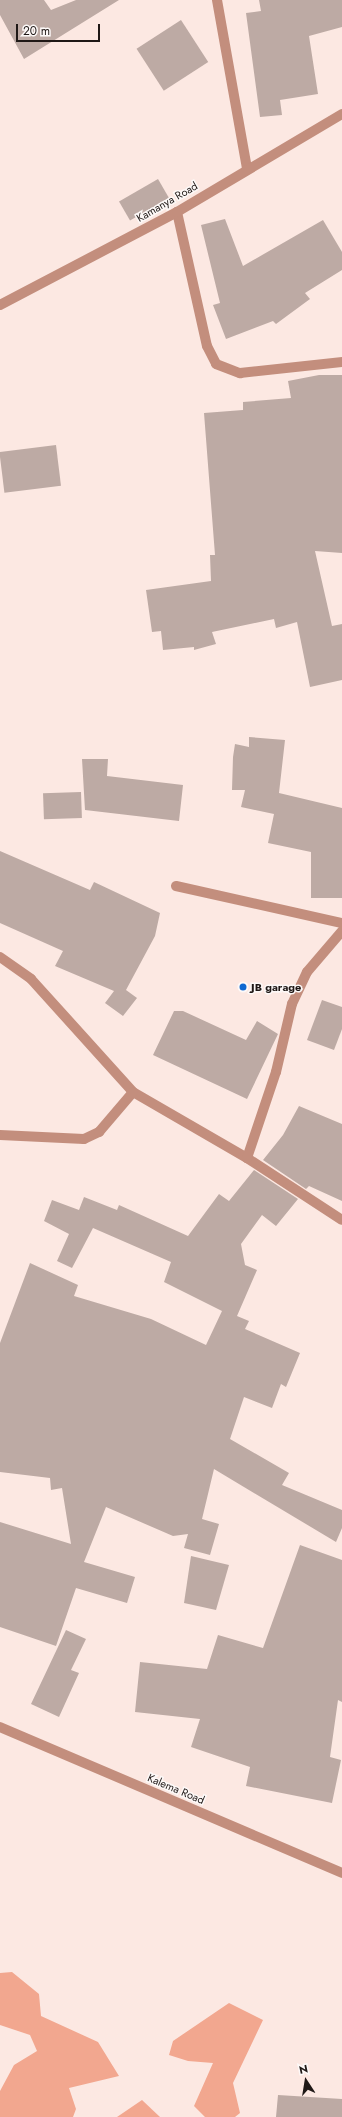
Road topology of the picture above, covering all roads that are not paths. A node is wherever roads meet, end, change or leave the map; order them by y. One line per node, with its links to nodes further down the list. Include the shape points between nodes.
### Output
1 (217, 0): 3 (street)
2 (342, 114): 3 (street, Kamanya Road)
3 (247, 168): 4 (street, Kamanya Road)
4 (177, 212): 5 (street, Kamanya Road); 6 (street, via 207,346 216,364 240,373)
5 (0, 305)
6 (342, 362)
7 (176, 886): 8 (street)
8 (342, 923)
9 (342, 931): 13 (street, via 307,972 292,1004 276,1072)
10 (0, 957): 11 (street, via 31,979)
11 (133, 1092): 12 (street, via 98,1132 84,1139); 13 (street)
12 (0, 1135)
13 (246, 1158): 14 (street)
14 (342, 1220)
15 (0, 1727): 16 (street, Kalema Road)
16 (342, 1873)

